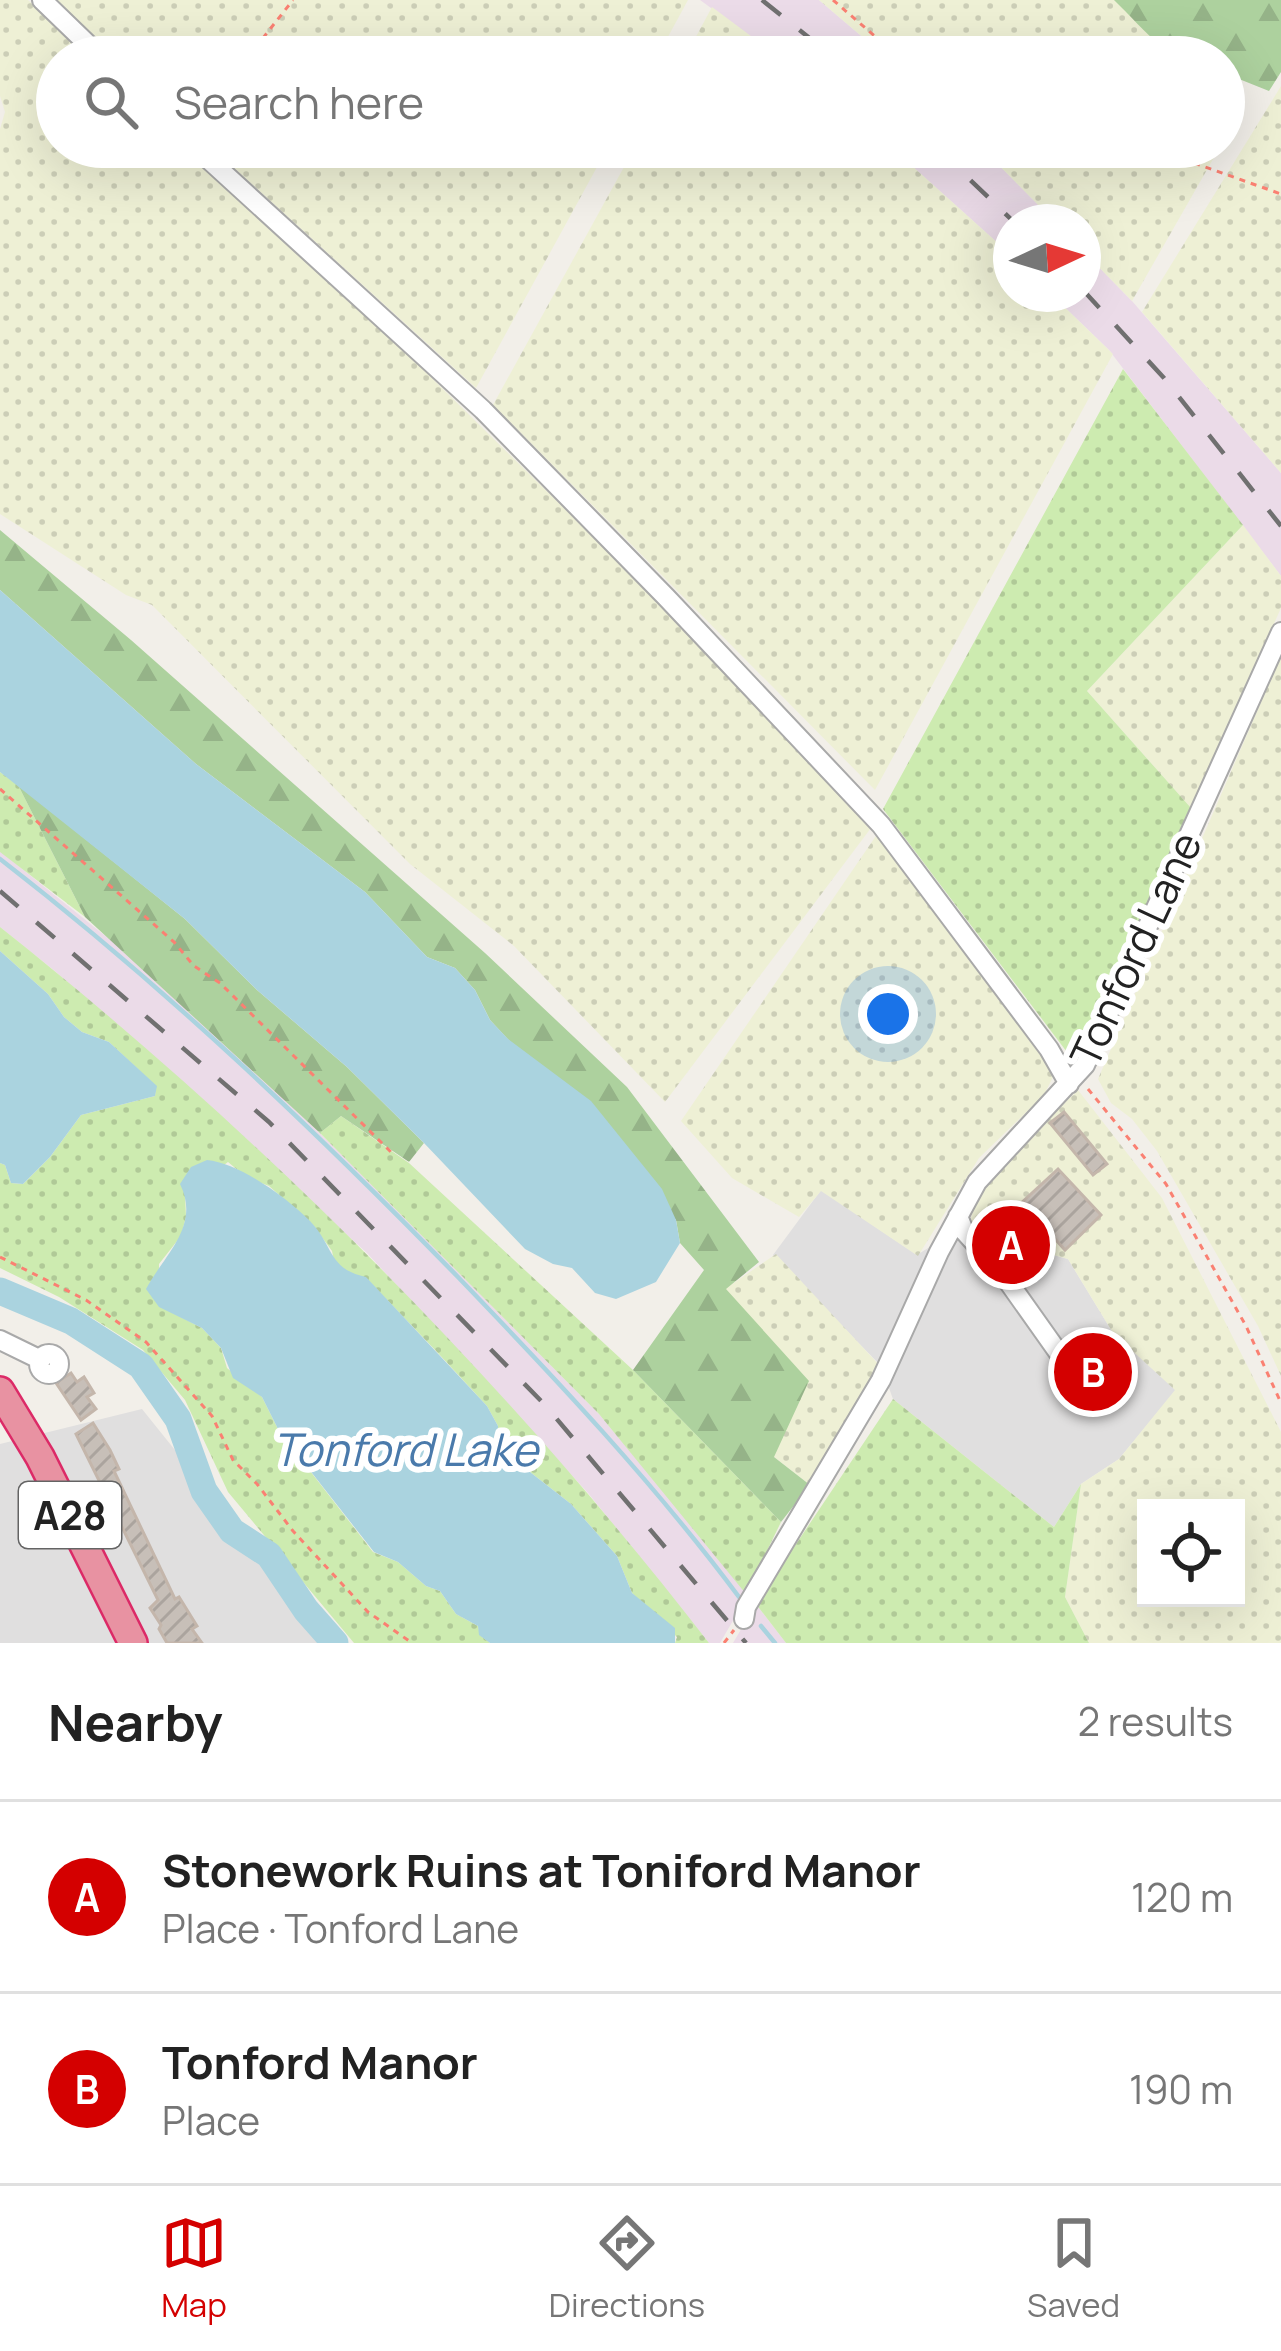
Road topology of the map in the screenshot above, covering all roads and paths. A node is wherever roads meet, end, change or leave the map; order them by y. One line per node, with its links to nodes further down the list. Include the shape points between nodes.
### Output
1 (42, 0): 4 (street)
2 (293, 0): 5 (path)
3 (833, 0): 6 (path)
4 (79, 36)
5 (265, 36)
6 (875, 36)
7 (218, 168): 12 (street, via 483,410 881,825)
8 (1208, 168): 9 (path)
9 (1281, 194)
10 (1281, 632): 12 (street, Tonford Lane)
11 (0, 789): 13 (path, via 220,983)
12 (1074, 1080): 14 (street, Tonford Lane, via 977,1182); 18 (path, via 1166,1184)
13 (394, 1155)
14 (958, 1216): 21 (street); 23 (street, Tonford Lane, via 881,1380)
15 (0, 1257): 25 (path, via 86,1300 146,1342 212,1415 233,1460 293,1531 368,1612)
16 (0, 1340): 17 (street)
17 (41, 1360)
18 (1271, 1381): 19 (path); 22 (path)
19 (1281, 1387)
20 (0, 1391): 24 (highway, A28)
21 (1088, 1393)
22 (1281, 1403)
23 (744, 1619)
24 (133, 1643)
25 (412, 1643)

